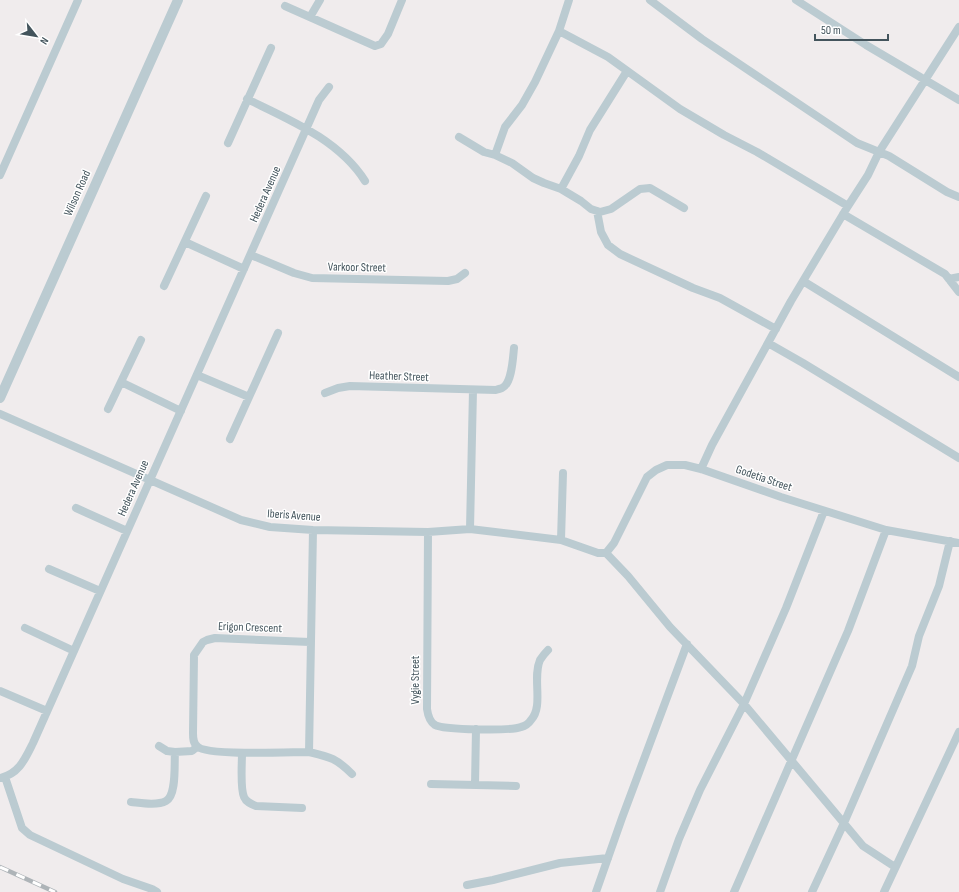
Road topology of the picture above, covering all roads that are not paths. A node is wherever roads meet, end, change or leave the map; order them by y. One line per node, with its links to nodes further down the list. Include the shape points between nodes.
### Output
1 (78, 0): 23 (street)
2 (178, 0): 52 (street, Wilson Road)
3 (320, 0): 9 (street)
4 (402, 0): 9 (street, via 388,34 381,44 375,46)
5 (569, 0): 11 (street)
6 (650, 0): 21 (street, via 702,39 812,113 857,142)
7 (796, 0): 14 (street)
8 (285, 6): 9 (street)
9 (310, 17)
10 (959, 27): 14 (street)
11 (559, 31): 13 (street, via 608,57); 22 (street, via 526,100 505,127)
12 (271, 48): 16 (street)
13 (627, 71): 25 (street, via 590,130); 28 (street, via 680,109)
14 (925, 80): 17 (street); 21 (street)
15 (329, 87): 18 (street, Hedera Avenue, via 319,100)
16 (248, 99): 18 (street); 20 (street)
17 (959, 100)
18 (307, 128): 24 (street, via 349,160); 33 (street, Hedera Avenue)
19 (459, 137): 22 (street)
20 (228, 143)
21 (879, 152): 27 (street); 28 (street)
22 (494, 155): 25 (street, via 512,163 533,178)
23 (0, 175)
24 (365, 181)
25 (561, 189): 30 (street)
26 (206, 196): 32 (street)
27 (959, 197)
28 (848, 206): 31 (street)
29 (684, 208): 30 (street, via 650,188 640,189 611,209)
30 (597, 211): 41 (street, via 604,239 620,254 720,298)
31 (843, 214): 37 (street, via 945,274); 38 (street)
32 (185, 242): 34 (street); 39 (street)
33 (251, 254): 34 (street, Hedera Avenue); 35 (street, Varkoor Street, via 312,278 448,281 457,279)
34 (244, 269): 46 (street, Hedera Avenue)
35 (465, 273)
36 (959, 278): 37 (street)
37 (949, 279): 40 (street)
38 (803, 281): 41 (street); 47 (street)
39 (164, 286)
40 (959, 292)
41 (776, 329): 44 (street)
42 (278, 333): 51 (street)
43 (141, 340): 48 (street)
44 (768, 343): 57 (street); 58 (street)
45 (514, 348): 49 (street, Heather Street, via 506,385 496,390)
46 (197, 375): 51 (street); 54 (street, Hedera Avenue)
47 (959, 377)
48 (121, 382): 53 (street); 54 (street)
49 (473, 390): 50 (street, Heather Street, via 350,386); 63 (street)
50 (325, 393)
51 (249, 397): 56 (street)
52 (0, 398)
53 (108, 409)
54 (181, 411): 60 (street, Hedera Avenue)
55 (0, 414): 60 (street, Iberis Avenue)
56 (230, 439)
57 (959, 458)
58 (701, 469): 62 (street, Godetia Street); 71 (street, Godetia Street, via 667,465 647,477 614,543)
59 (563, 473): 68 (street)
60 (150, 480): 64 (street, Iberis Avenue, via 241,520 270,527); 66 (street, Hedera Avenue)
61 (76, 508): 66 (street, Hedera Avenue)
62 (824, 511): 65 (street, Godetia Street); 80 (street, via 786,608)
63 (470, 529): 67 (street, Iberis Avenue); 68 (street, Iberis Avenue)
64 (313, 530): 67 (street, Iberis Avenue); 75 (street)
65 (886, 530): 69 (street, Godetia Street); 89 (street, via 848,631)
66 (127, 531): 73 (street, Hedera Avenue)
67 (428, 532): 82 (street, Vygie Street, via 428,715 434,725)
68 (560, 540): 71 (street, Iberis Avenue, via 598,553)
69 (950, 541): 70 (street, Godetia Street); 97 (street, via 939,586 919,636 912,666)
70 (959, 543)
71 (606, 553): 76 (street)
72 (49, 569): 73 (street)
73 (100, 591): 78 (street, Hedera Avenue)
74 (25, 628): 78 (street)
75 (310, 642): 85 (street, Erigon Crescent, via 215,638 203,642 194,655 193,741); 87 (street)
76 (687, 644): 80 (street); 98 (street)
77 (548, 650): 82 (street, Vygie Street, via 538,670 537,707 531,721 520,728)
78 (74, 651): 81 (street, Hedera Avenue)
79 (0, 691): 81 (street)
80 (744, 704): 89 (street); 103 (street, via 700,790)
81 (47, 712): 91 (street, Hedera Avenue, via 25,759 17,770)
82 (476, 729): 93 (street)
83 (959, 732): 99 (street)
84 (159, 746): 86 (street)
85 (197, 747): 86 (street, via 192,751); 88 (street, via 206,751)
86 (175, 752): 95 (street, via 173,790 168,799 157,803)
87 (309, 752): 88 (street); 90 (street, via 330,757)
88 (242, 753): 96 (street, via 242,791 249,804)
89 (791, 761): 97 (street); 104 (street)
90 (352, 774)
91 (2, 778): 101 (street, via 22,828 30,835 123,879)
92 (431, 784): 93 (street)
93 (475, 785): 94 (street)
94 (516, 786)
95 (131, 802)
96 (302, 808)
97 (844, 823): 99 (street, via 863,846); 105 (street)
98 (608, 858): 100 (street, via 560,862); 102 (street)
99 (895, 868): 106 (street)
100 (467, 885)
101 (157, 892)
102 (596, 892)
103 (660, 892)
104 (734, 892)
105 (812, 892)
106 (884, 892)

